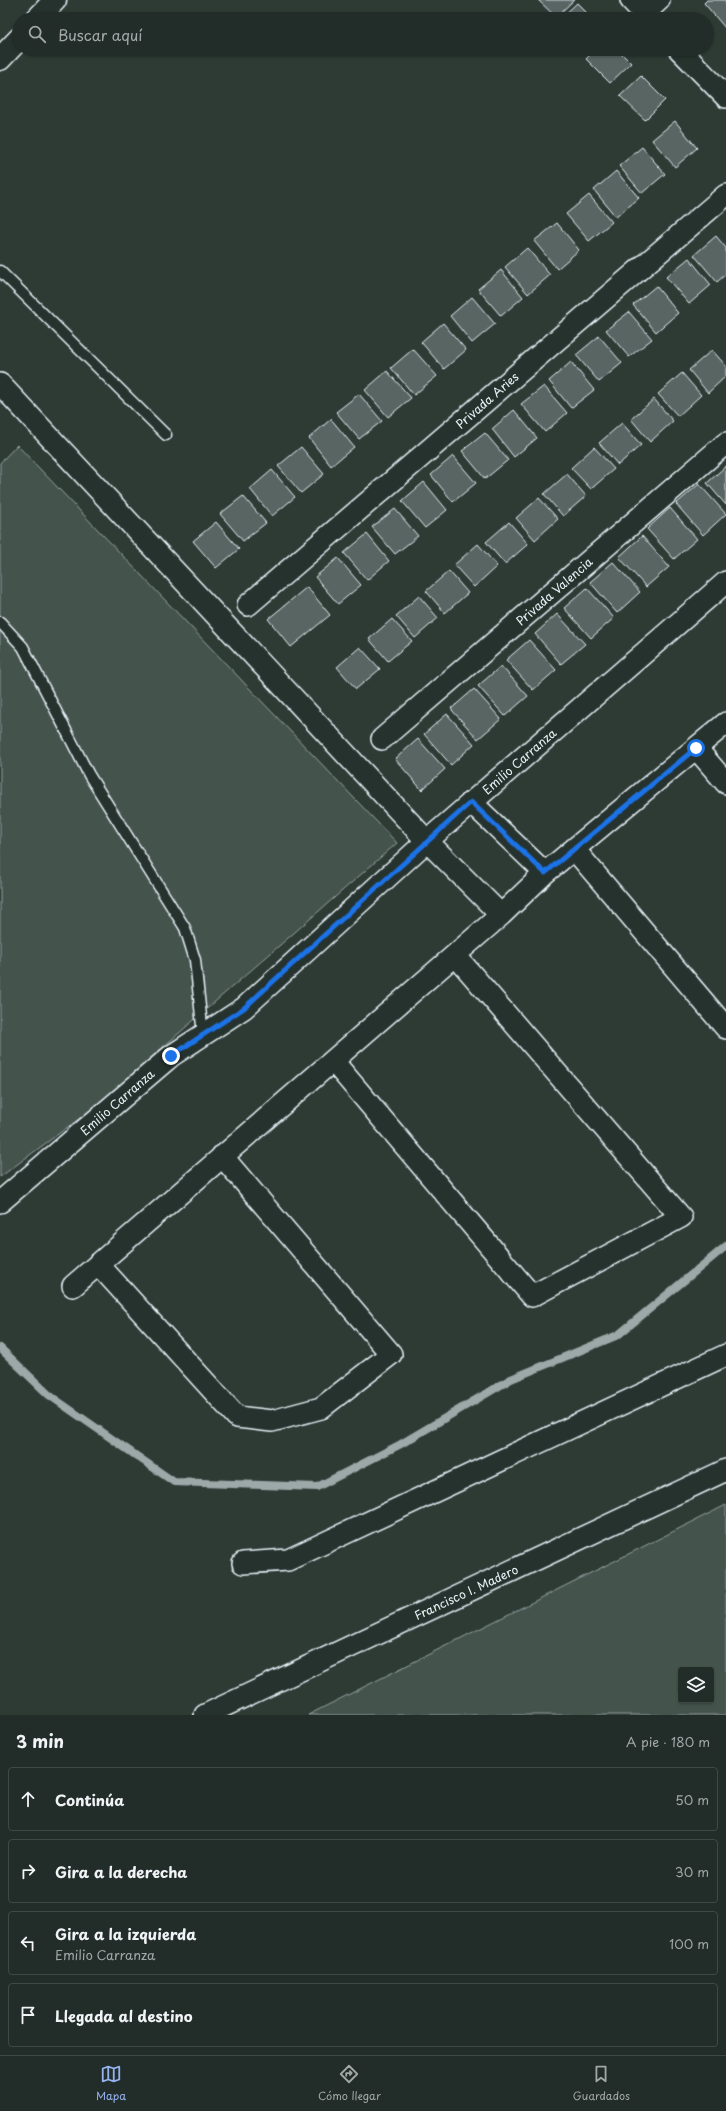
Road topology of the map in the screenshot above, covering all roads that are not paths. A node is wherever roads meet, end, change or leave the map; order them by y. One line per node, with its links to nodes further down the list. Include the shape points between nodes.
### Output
1 (55, 0): 4 (main road)
2 (659, 0): 3 (street)
3 (641, 11)
4 (44, 12)
5 (12, 46): 7 (main road)
6 (685, 56): 8 (street)
7 (0, 59)
8 (726, 97)
9 (726, 195): 15 (street, Privada Aries)
10 (0, 271): 12 (lane)
11 (0, 384): 22 (street)
12 (166, 435)
13 (726, 443): 18 (street, Privada Valencia)
14 (726, 582): 21 (street, Emilio Carranza)
15 (248, 605)
16 (0, 622): 28 (lane, via 23,647 89,775 185,928 195,960)
17 (726, 723): 19 (street)
18 (382, 739)
19 (696, 748): 20 (street); 23 (street)
20 (726, 783)
21 (471, 802): 22 (street, Emilio Carranza); 24 (street)
22 (427, 841): 25 (street); 28 (street, Emilio Carranza, via 244,1008)
23 (574, 849): 24 (street); 27 (street)
24 (545, 873): 25 (street)
25 (501, 915): 26 (street)
26 (455, 955): 29 (street); 29 (street, via 681,1217 532,1296)
27 (726, 1028)
28 (203, 1034): 31 (street, Emilio Carranza, via 171,1056)
29 (333, 1061): 30 (street)
30 (222, 1156): 32 (street); 32 (street, via 391,1354 321,1408 272,1421 238,1417)
31 (0, 1202)
32 (98, 1264): 33 (street)
33 (73, 1286)
34 (726, 1355): 36 (street, via 288,1560)
35 (726, 1470): 37 (street, Francisco I. Madero)
36 (243, 1563)
37 (205, 1715)

